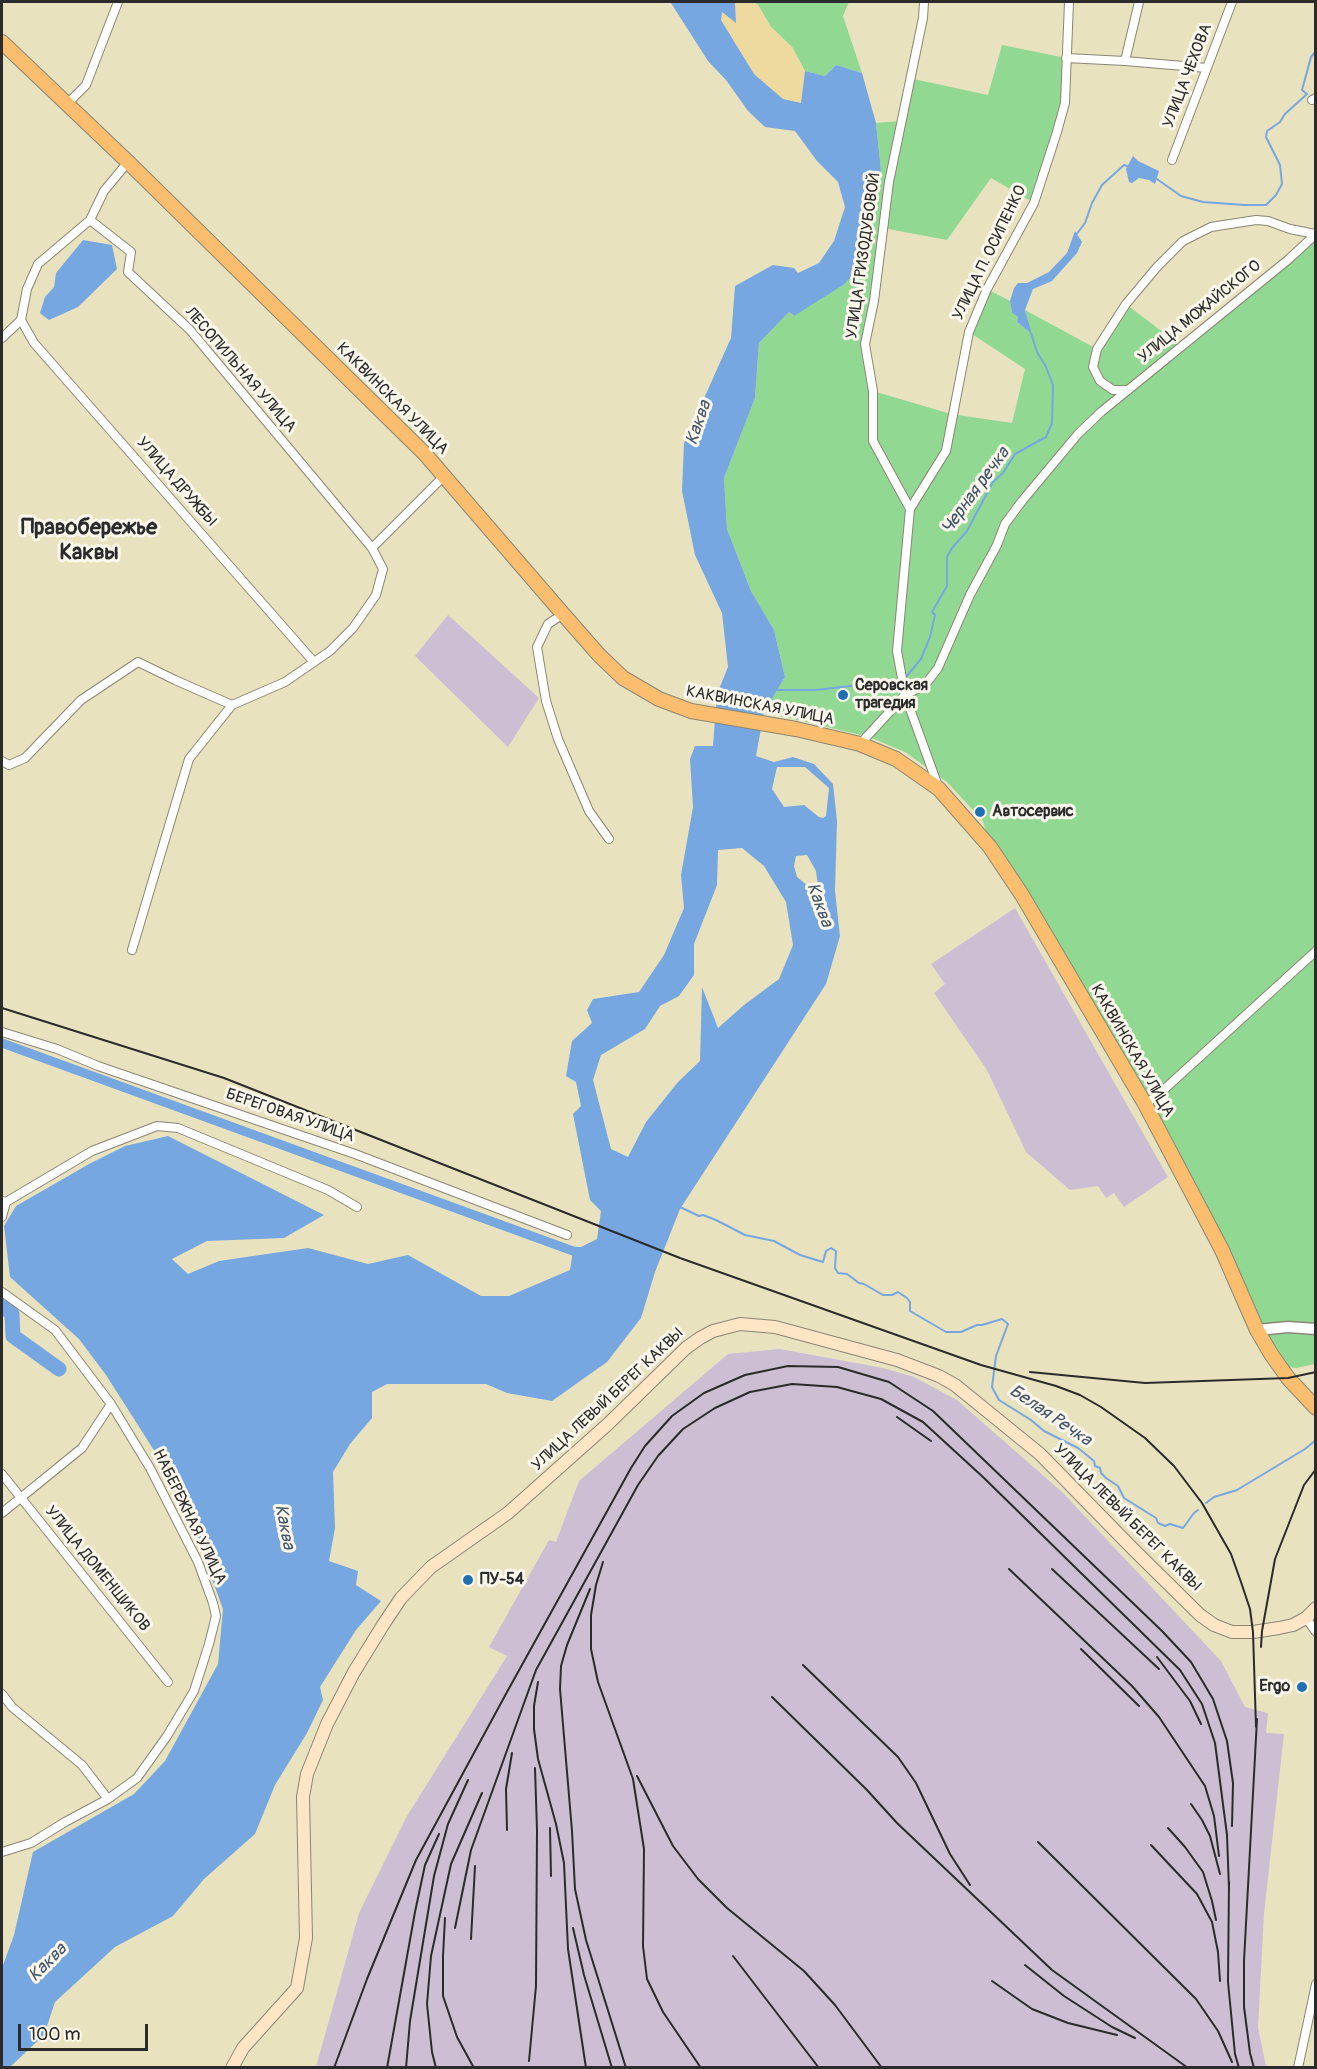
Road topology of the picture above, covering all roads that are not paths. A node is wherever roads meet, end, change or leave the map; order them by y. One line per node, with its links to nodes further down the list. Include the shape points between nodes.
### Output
1 (118, 2): 10 (street, via 86,85)
2 (924, 2): 19 (street, УЛИЦА ГРИЗОДУБОВОЙ, via 889,182 865,344 873,391 873,441)
3 (1069, 2): 7 (street, УЛИЦА П. ОСИПЕНКО)
4 (1138, 2): 8 (street)
5 (1232, 2): 9 (street, УЛИЦА ЧЕХОВА)
6 (2, 42): 10 (main road, КАКВИНСКАЯ УЛИЦА)
7 (1066, 58): 8 (street); 19 (street, УЛИЦА П. ОСИПЕНКО, via 1065,103 1034,203 987,289 969,332 946,452)
8 (1125, 61): 9 (street)
9 (1207, 68): 11 (street, УЛИЦА ЧЕХОВА)
10 (67, 104): 12 (main road, КАКВИНСКАЯ УЛИЦА)
11 (1172, 160)
12 (128, 162): 13 (street, via 105,191); 18 (main road, КАКВИНСКАЯ УЛИЦА)
13 (90, 220): 15 (street, via 38,264); 20 (street, ЛЕСОПИЛЬНАЯ УЛИЦА, via 132,252 128,272 190,330)
14 (1315, 234): 17 (street, УЛИЦА МОЖАЙСКОГО); 17 (street, via 1256,220 1211,227 1184,242 1156,267 1097,349 1093,367 1100,381 1113,390)
15 (21, 320): 16 (street); 22 (street, УЛИЦА ДРУЖБЫ, via 34,343)
16 (2, 338)
17 (1128, 390): 23 (street, УЛИЦА МОЖАЙСКОГО, via 1055,460 1005,524 938,668 925,685)
18 (445, 475): 20 (street); 21 (main road, КАКВИНСКАЯ УЛИЦА)
19 (910, 509): 23 (street, via 897,651)
20 (372, 548): 22 (street, via 383,569 376,595 353,628 330,651)
21 (562, 614): 25 (main road, КАКВИНСКАЯ УЛИЦА, via 623,678 659,699 691,711); 28 (street, via 548,624 537,647 546,701 589,811)
22 (313, 661): 24 (street, via 285,682)
23 (905, 695): 25 (street, УЛИЦА МОЖАЙСКОГО); 27 (street)
24 (232, 705): 26 (street, via 138,662 81,700 25,758 9,765); 29 (street, via 189,759)
25 (860, 744): 27 (main road, КАКВИНСКАЯ УЛИЦА, via 896,759)
26 (2, 761)
27 (939, 789): 32 (main road, КАКВИНСКАЯ УЛИЦА, via 990,847 1022,895)
28 (609, 839)
29 (132, 950)
30 (1316, 951): 32 (street)
31 (2, 1032): 36 (street, БЕРЕГОВАЯ УЛИЦА, via 355,1154)
32 (1145, 1104): 39 (main road, КАКВИНСКАЯ УЛИЦА, via 1222,1250)
33 (4, 1202): 34 (street, via 92,1151 157,1126 178,1128 328,1190); 35 (street)
34 (357, 1207)
35 (2, 1217)
36 (567, 1235)
37 (2, 1292): 40 (street, НАБЕРЕЖНАЯ УЛИЦА, via 55,1330)
38 (1316, 1329): 39 (street)
39 (1257, 1330): 41 (main road, КАКВИНСКАЯ УЛИЦА, via 1288,1378)
40 (111, 1404): 43 (street, via 82,1448); 49 (street, НАБЕРЕЖНАЯ УЛИЦА, via 150,1468 198,1562 216,1616 194,1691 137,1778)
41 (1316, 1408)
42 (2, 1474): 43 (street, УЛИЦА ДОМЕНЩИКОВ)
43 (20, 1497): 44 (street); 47 (street, УЛИЦА ДОМЕНЩИКОВ)
44 (2, 1512)
45 (1311, 1613): 46 (street); 52 (main road, УЛИЦА ЛЕВЫЙ БЕРЕГ КАКВЫ, via 1293,1625 1253,1632 1232,1632 1214,1625 1040,1454 968,1394 939,1376 852,1346 775,1327 740,1324 713,1331 686,1348 508,1513 431,1567 401,1598 383,1625 327,1724 307,1774 303,1797 306,1938 297,1988 243,2048)
46 (1316, 1632)
47 (168, 1682)
48 (2, 1694): 49 (street, via 12,1707 82,1765)
49 (108, 1799): 50 (street, НАБЕРЕЖНАЯ УЛИЦА, via 31,1844)
50 (2, 1852)
51 (1316, 1983): 53 (street)
52 (232, 2067)
53 (1298, 2067)

